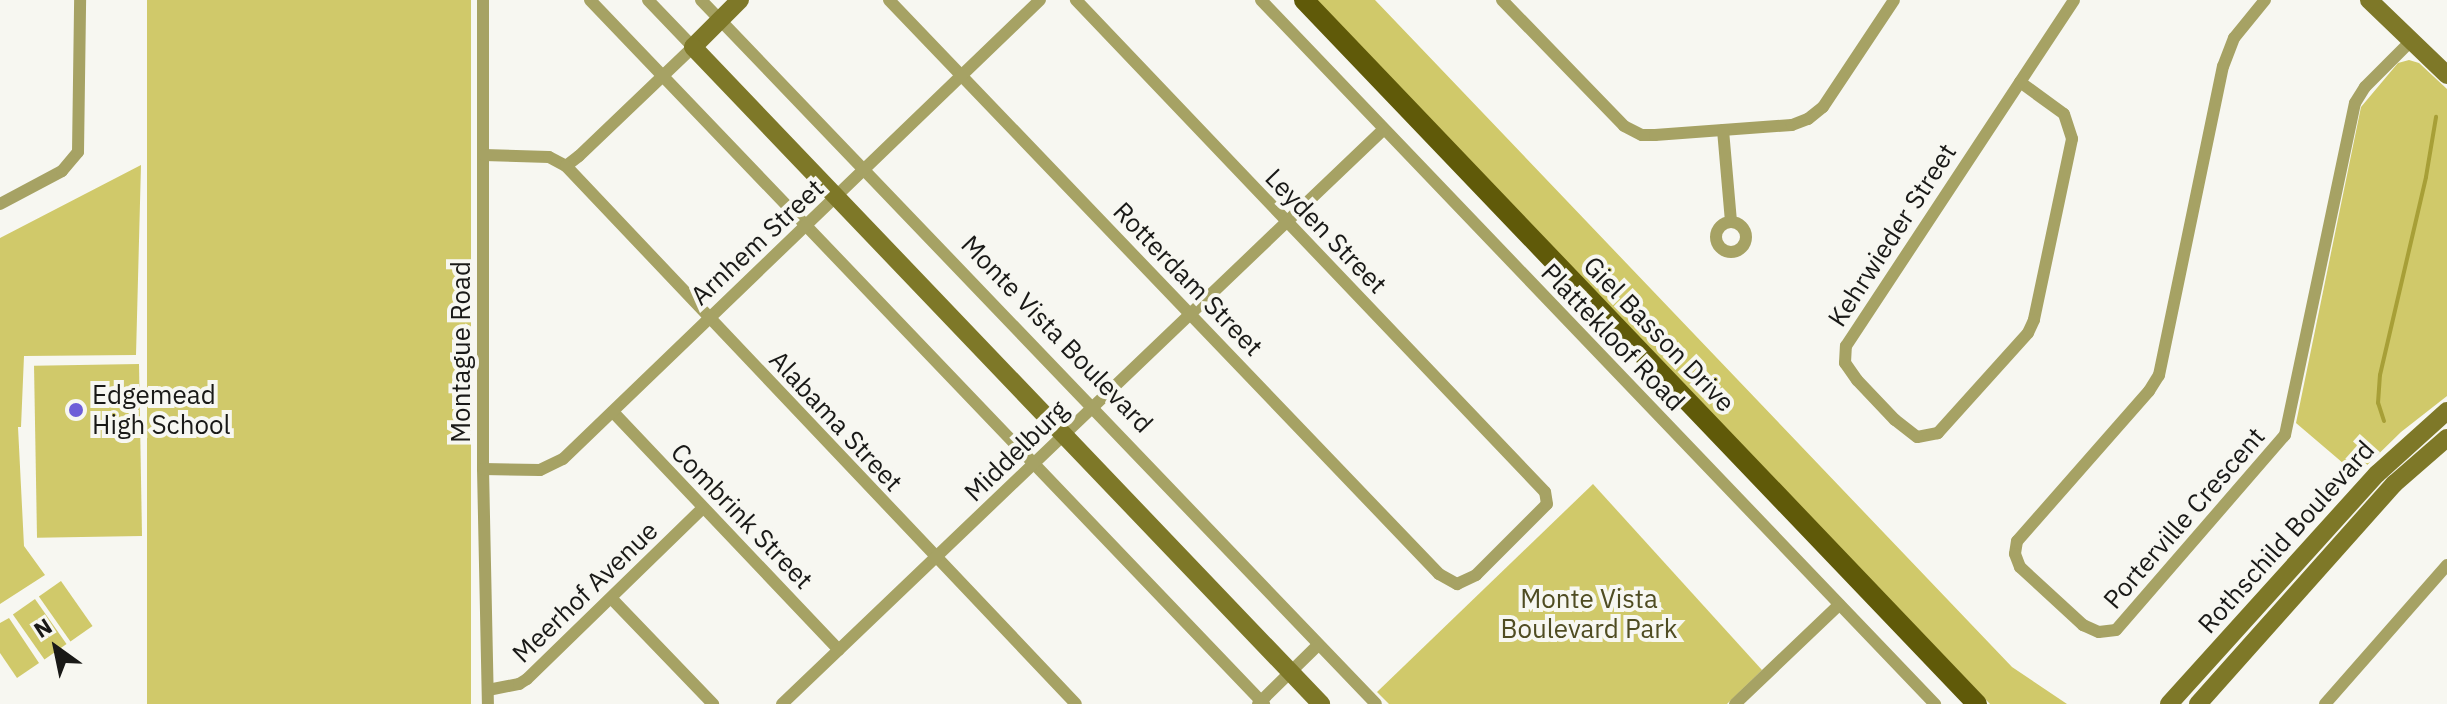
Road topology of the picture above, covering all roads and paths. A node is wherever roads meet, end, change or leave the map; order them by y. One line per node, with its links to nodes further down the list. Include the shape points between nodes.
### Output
1 (80, 0): 30 (street, via 78,152 62,171)
2 (483, 0): 26 (street, Montague Road)
3 (590, 0): 22 (street)
4 (648, 0): 19 (street)
5 (701, 0): 17 (street, Monte Vista Boulevard)
6 (740, 0): 17 (main road)
7 (889, 0): 20 (street, Rotterdam Street)
8 (1040, 0): 20 (street, Arnhem Street)
9 (1076, 0): 31 (street, Leyden Street)
10 (1261, 0): 24 (street, Plattekloof Road)
11 (1304, 0): 62 (main road, Giel Basson Drive)
12 (1502, 0): 25 (street, via 1624,126 1642,135)
13 (1894, 0): 25 (street, via 1816,113 1792,125)
14 (2074, 0): 23 (street, Kehrwieder Street)
15 (2265, 0): 18 (street, Porterville Crescent, via 2234,38 2223,66 2159,375 2017,541 2020,567 2083,625 2099,632 2116,630 2285,435 2355,103)
16 (2369, 0): 18 (main road)
17 (719, 19): 19 (main road); 28 (street, Monte Vista Boulevard)
18 (2412, 40): 21 (main road)
19 (693, 47): 22 (street); 29 (main road)
20 (963, 75): 28 (street, Arnhem Street); 34 (street, Rotterdam Street)
21 (2447, 75)
22 (662, 76): 27 (street); 33 (street)
23 (2020, 82): 23 (street, Kehrwieder Street, via 2064,114 2072,139 2034,320 1938,433 1917,437 1857,380 1845,363 1846,346)
24 (1384, 129): 31 (street, Middelburg); 48 (street, Plattekloof Road)
25 (1723, 130): 32 (street)
26 (484, 155): 27 (street, via 549,157); 42 (street, Montague Road)
27 (566, 166): 35 (street, Alabama Street)
28 (865, 170): 29 (street, Arnhem Street); 36 (street, Monte Vista Boulevard)
29 (836, 198): 33 (street, Arnhem Street); 39 (main road)
30 (0, 204)
31 (1287, 221): 34 (street, Middelburg); 46 (street, Leyden Street, via 1545,492 1547,504 1476,575)
32 (1731, 222)
33 (806, 225): 35 (street, Arnhem Street); 41 (street)
34 (1191, 313): 36 (street, Middelburg); 46 (street, Rotterdam Street, via 1439,574)
35 (708, 317): 38 (street, Arnhem Street); 44 (street, Alabama Street)
36 (1092, 409): 39 (street, Middelburg); 49 (street, Monte Vista Boulevard)
37 (2447, 411): 63 (main road, Rothschild Boulevard, via 2377,474)
38 (613, 412): 42 (street, Arnhem Street, via 554,466); 43 (street, Combrink Street)
39 (1063, 436): 41 (street, Middelburg); 51 (main road)
40 (2447, 438): 64 (main road, Rothschild Boulevard, via 2394,484)
41 (1035, 463): 44 (street, Middelburg); 54 (street)
42 (483, 469): 52 (street, Montague Road)
43 (703, 508): 47 (street, Meerhof Avenue); 50 (street, Combrink Street)
44 (936, 559): 50 (street, Middelburg); 58 (street, Alabama Street)
45 (2447, 565): 65 (street)
46 (1457, 584)
47 (612, 599): 52 (street, Meerhof Avenue, via 527,679); 56 (street)
48 (1839, 605): 53 (street); 61 (street, Plattekloof Road)
49 (1318, 645): 51 (street); 60 (street, Monte Vista Boulevard)
50 (839, 650): 57 (street, Middelburg)
51 (1291, 672): 54 (street); 59 (main road)
52 (488, 690): 55 (street, Montague Road)
53 (1741, 702)
54 (1261, 703)
55 (488, 704)
56 (713, 704)
57 (782, 704)
58 (1076, 704)
59 (1321, 704)
60 (1376, 704)
61 (1935, 704)
62 (1977, 704)
63 (2169, 704)
64 (2198, 704)
65 (2325, 704)

